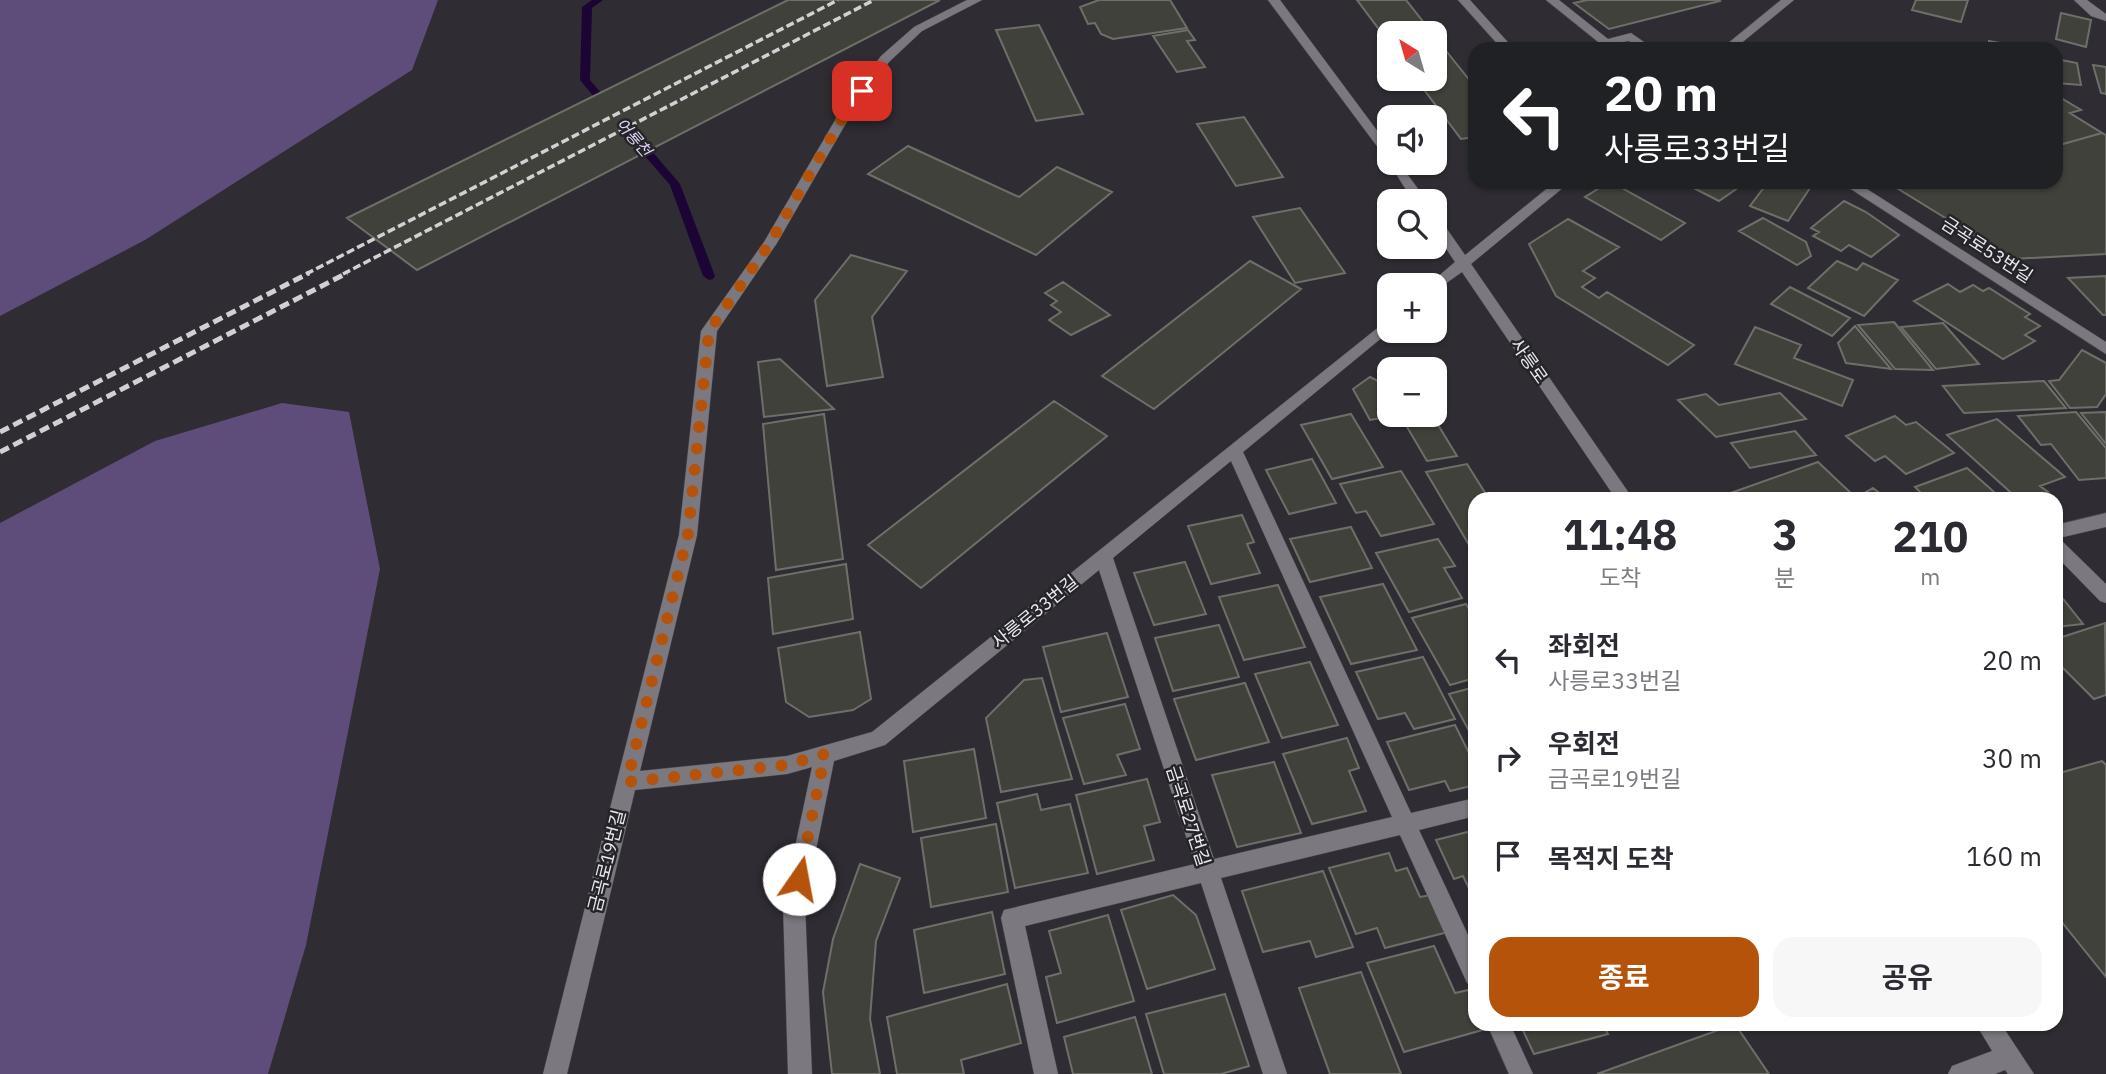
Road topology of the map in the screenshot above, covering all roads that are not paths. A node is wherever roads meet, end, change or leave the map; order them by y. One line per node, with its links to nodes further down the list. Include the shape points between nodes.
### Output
1 (976, 0): 29 (street, 금곡로19번길, via 918,29 885,59 847,110 770,243 709,331 688,534)
2 (1273, 0): 13 (street)
3 (1464, 0): 8 (street)
4 (1552, 0): 9 (street)
5 (1787, 0): 12 (street)
6 (2080, 0): 7 (street)
7 (2106, 18)
8 (1502, 42)
9 (1604, 42)
10 (1609, 42): 11 (street, via 1631,37)
11 (1638, 42)
12 (1736, 42)
13 (1377, 140)
14 (1554, 189): 17 (street)
15 (1858, 189): 20 (street, 금곡로53번길)
16 (1447, 239): 17 (street, 사릉로)
17 (1464, 263): 18 (street); 22 (street, 사릉로)
18 (1447, 276)
19 (1377, 334): 21 (street, 사릉로33번길)
20 (2106, 349)
21 (1234, 450): 26 (street, 사릉로33번길); 31 (street)
22 (1620, 492)
23 (2106, 520): 24 (street)
24 (2063, 530)
25 (2063, 551): 27 (street)
26 (1103, 556): 28 (street, 사릉로33번길, via 878,739); 32 (street, 금곡로27번길)
27 (2106, 596)
28 (825, 754): 29 (street, 사릉로33번길, via 787,765); 38 (street, via 794,904)
29 (627, 782): 37 (street, 금곡로19번길)
30 (1468, 809): 31 (street)
31 (1405, 823): 32 (street); 33 (street)
32 (1206, 870): 39 (street, via 1012,918); 40 (street, 금곡로27번길)
33 (1468, 960)
34 (1500, 1031): 41 (street)
35 (1992, 1031): 36 (street)
36 (2016, 1065): 42 (street)
37 (555, 1074)
38 (800, 1074)
39 (1046, 1074)
40 (1275, 1074)
41 (1521, 1074)
42 (1961, 1074)

